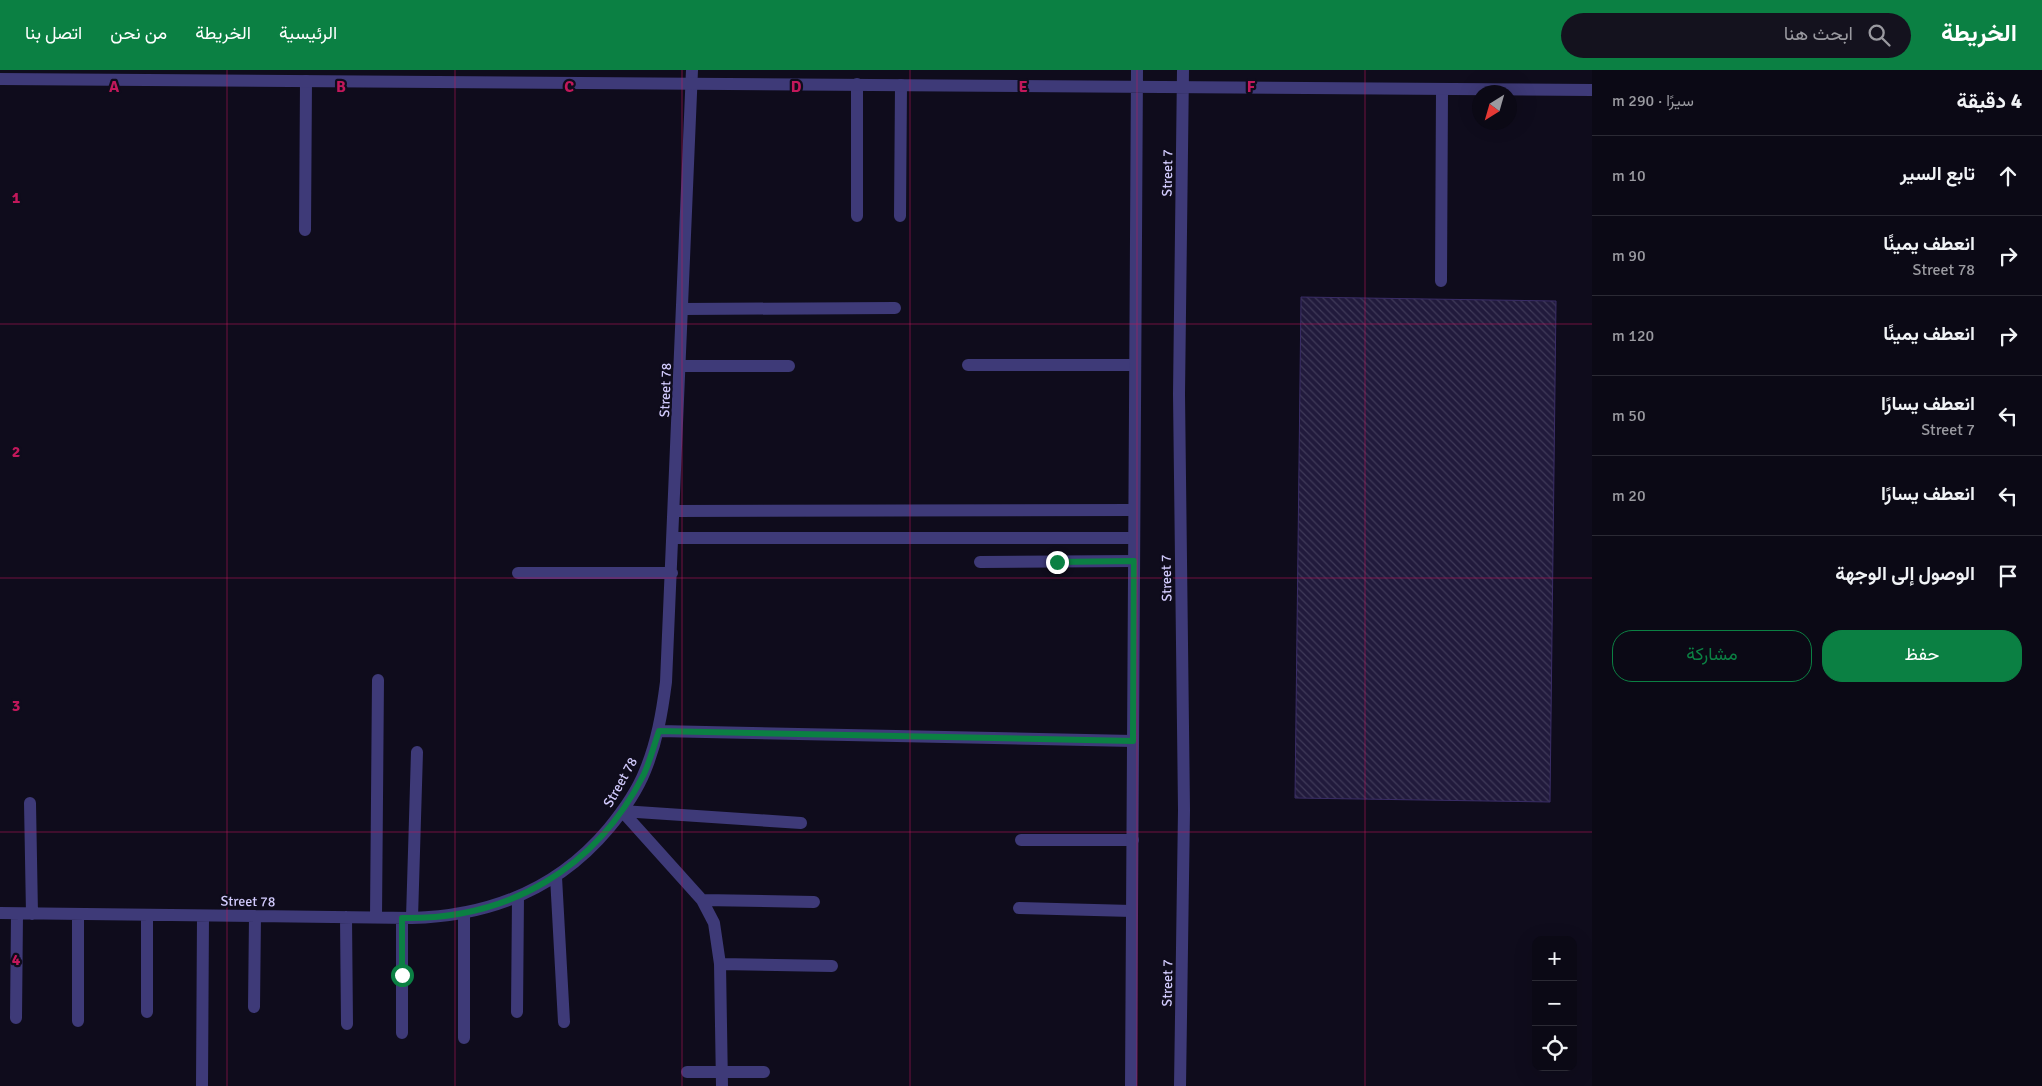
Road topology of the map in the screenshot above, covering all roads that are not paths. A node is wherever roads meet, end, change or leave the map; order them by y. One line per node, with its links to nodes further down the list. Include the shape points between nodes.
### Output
1 (692, 70): 6 (street, Street 78)
2 (1137, 70): 9 (street)
3 (1183, 70): 10 (street, Street 7)
4 (0, 79): 5 (street)
5 (306, 81): 6 (street); 15 (street)
6 (692, 84): 7 (street); 18 (street, Street 78)
7 (857, 84): 8 (street); 13 (street)
8 (901, 85): 9 (street); 14 (street)
9 (1137, 86): 10 (street); 20 (street)
10 (1183, 86): 11 (street); 74 (street, Street 7, via 1179,394 1184,810)
11 (1442, 90): 12 (street); 16 (street)
12 (1592, 90)
13 (857, 216)
14 (900, 216)
15 (305, 230)
16 (1441, 281)
17 (895, 308): 18 (street)
18 (683, 309): 21 (street, Street 78)
19 (968, 365): 20 (street)
20 (1135, 365): 23 (street)
21 (681, 366): 22 (street); 24 (street, Street 78)
22 (789, 366)
23 (1134, 510): 24 (street); 26 (street)
24 (674, 511): 25 (street, Street 78)
25 (673, 538): 26 (street); 30 (street, Street 78)
26 (1134, 538): 27 (street)
27 (1134, 561): 28 (street); 33 (street)
28 (980, 562)
29 (518, 573): 30 (street)
30 (672, 573): 32 (street, Street 78, via 666,682)
31 (378, 680): 55 (street)
32 (659, 731): 33 (street); 36 (street, Street 78, via 644,773)
33 (1133, 741): 39 (street)
34 (417, 752): 56 (street)
35 (30, 803): 48 (street)
36 (622, 811): 37 (street); 40 (street, Street 78, via 593,847); 42 (street)
37 (801, 823)
38 (1020, 840): 39 (street)
39 (1132, 840): 45 (street)
40 (556, 877): 41 (street, Street 78); 64 (street)
41 (518, 897): 50 (street, Street 78); 61 (street)
42 (702, 900): 43 (street); 57 (street, via 714,923)
43 (814, 902)
44 (1019, 908): 45 (street)
45 (1132, 910): 73 (street)
46 (0, 914): 47 (street, Street 78)
47 (16, 914): 48 (street, Street 78); 62 (street)
48 (32, 914): 49 (street, Street 78)
49 (78, 914): 51 (street, Street 78); 63 (street)
50 (464, 914): 56 (street, Street 78); 67 (street)
51 (147, 915): 52 (street, Street 78); 60 (street)
52 (204, 916): 53 (street, Street 78); 71 (street)
53 (255, 916): 54 (street, Street 78); 59 (street)
54 (346, 917): 55 (street, Street 78); 65 (street)
55 (376, 918): 56 (street, Street 78)
56 (407, 918): 66 (street)
57 (720, 964): 58 (street); 69 (street)
58 (832, 966)
59 (254, 1007)
60 (147, 1012)
61 (518, 1012)
62 (16, 1018)
63 (78, 1021)
64 (564, 1022)
65 (347, 1024)
66 (402, 1033)
67 (464, 1038)
68 (687, 1072): 69 (street)
69 (722, 1072): 70 (street); 72 (street)
70 (764, 1072)
71 (202, 1086)
72 (722, 1086)
73 (1131, 1086)
74 (1180, 1086)

